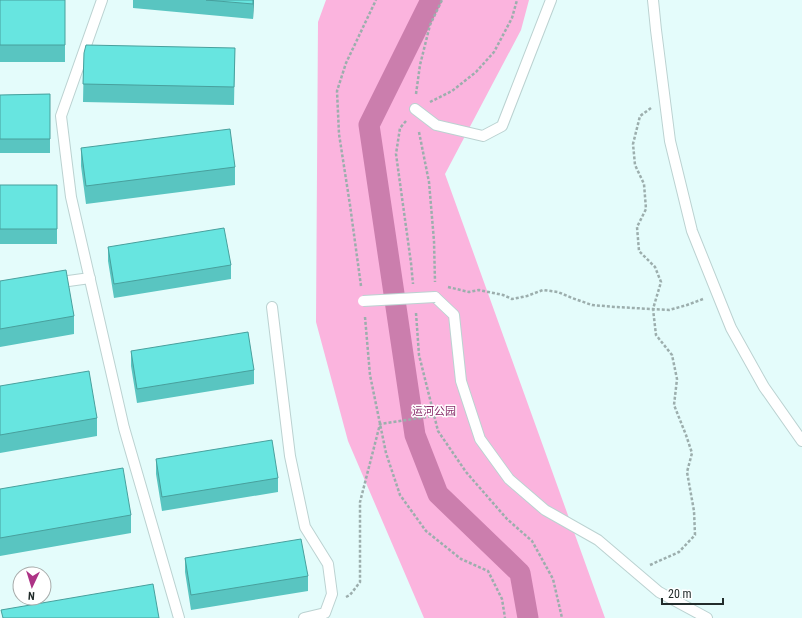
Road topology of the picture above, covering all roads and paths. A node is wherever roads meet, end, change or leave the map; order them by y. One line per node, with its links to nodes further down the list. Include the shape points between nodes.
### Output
1 (102, 0): 9 (lane, via 61,116 72,197)
2 (376, 0): 14 (path, via 346,63 337,91 339,134)
3 (442, 0): 8 (path, via 430,25 420,65)
4 (517, 0): 8 (path, via 512,18 494,52 476,72 452,91)
5 (552, 0): 8 (lane, via 502,126 483,136 436,125)
6 (653, 0): 7 (lane)
7 (665, 99): 12 (lane, via 670,141 692,230); 17 (path, via 640,116 633,144 635,165 644,184 646,209 637,227 639,251 655,267 661,282)
8 (415, 109): 11 (path, via 400,128 396,154 412,262); 13 (path, via 428,182 434,241)
9 (90, 278): 10 (lane); 23 (lane, via 124,428)
10 (45, 285)
11 (413, 286)
12 (717, 293): 17 (path, via 669,310); 20 (lane, via 731,328 764,387)
13 (435, 297): 14 (lane, bridge); 17 (path, via 447,287 469,292 479,290 512,299 543,290 558,292 592,305); 21 (lane, via 454,315 461,382 480,439 509,479 545,510 598,540)
14 (363, 301): 19 (path, via 370,375)
15 (272, 307): 22 (lane, via 290,456 305,527 328,564 332,594)
16 (415, 309): 18 (path, via 419,356)
17 (653, 309): 21 (path, via 656,335 672,355 677,379 674,405 692,453 686,472 694,511 695,536 679,552)
18 (434, 416): 19 (path); 26 (path, via 438,431 466,472 507,519 532,541 552,579)
19 (380, 424): 22 (path, via 360,502 360,582 350,595); 25 (path, via 386,453 400,495 426,531 461,560 488,571 502,599)
20 (802, 441)
21 (636, 572): 27 (lane, via 659,592)
22 (325, 613): 24 (lane)
23 (179, 618)
24 (304, 618)
25 (505, 618)
26 (562, 618)
27 (707, 618)

